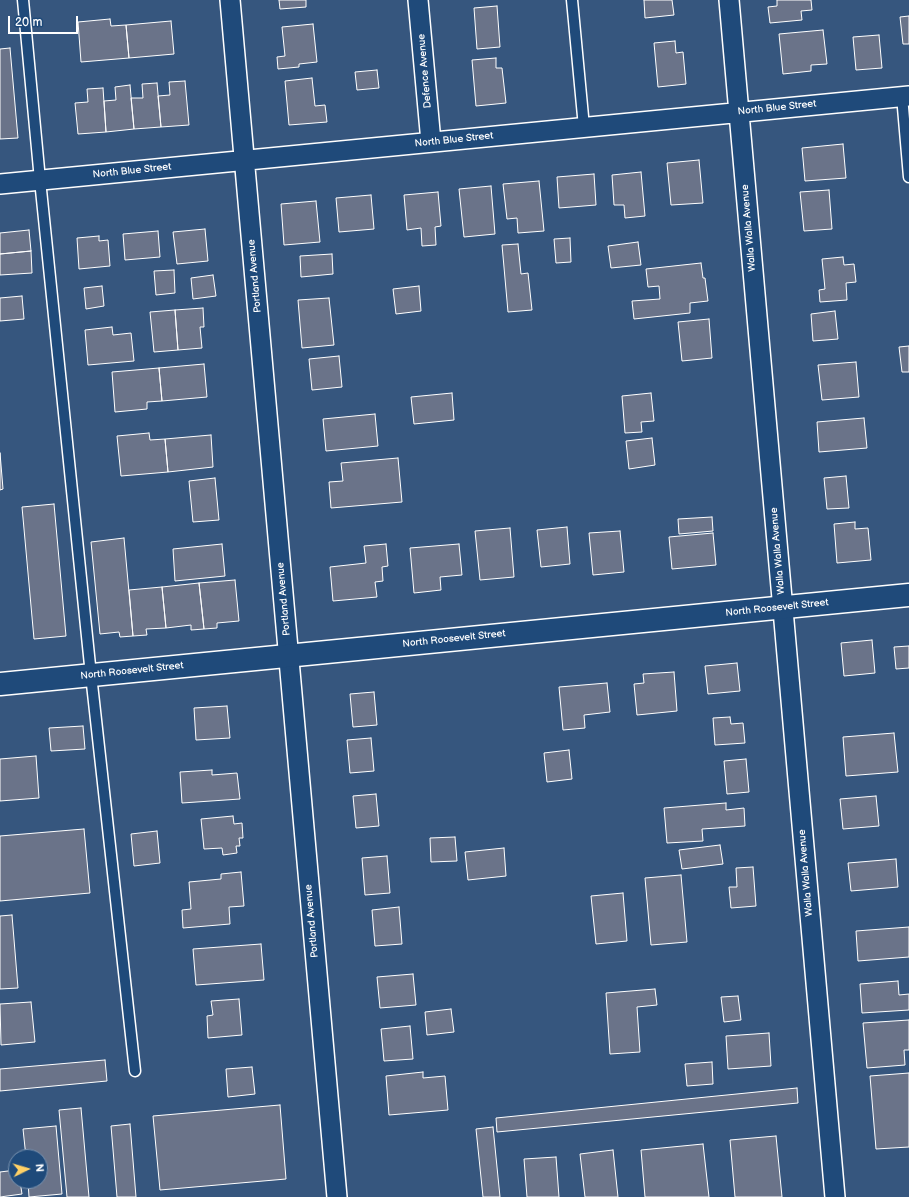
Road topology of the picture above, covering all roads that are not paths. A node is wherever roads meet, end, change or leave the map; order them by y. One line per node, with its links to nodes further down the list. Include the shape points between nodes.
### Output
1 (23, 0): 12 (lane)
2 (230, 0): 10 (street, Portland Avenue)
3 (418, 0): 9 (street, Defence Avenue)
4 (572, 0): 8 (lane)
5 (729, 0): 7 (street, Walla Walla Avenue)
6 (905, 96): 7 (street, North Blue Street); 11 (lane)
7 (739, 112): 8 (street, North Blue Street); 15 (street, Walla Walla Avenue)
8 (584, 127): 9 (street, North Blue Street)
9 (431, 142): 10 (street, North Blue Street)
10 (245, 160): 12 (street, North Blue Street); 16 (street, Portland Avenue)
11 (909, 177)
12 (40, 180): 13 (street, North Blue Street); 17 (lane)
13 (0, 184)
14 (909, 595): 15 (street, North Roosevelt Street)
15 (783, 607): 16 (street, North Roosevelt Street); 21 (street, Walla Walla Avenue)
16 (289, 656): 17 (street, North Roosevelt Street); 20 (street, Portland Avenue)
17 (91, 675): 18 (street, North Roosevelt Street); 19 (lane)
18 (0, 684)
19 (135, 1071)
20 (337, 1197)
21 (835, 1197)

